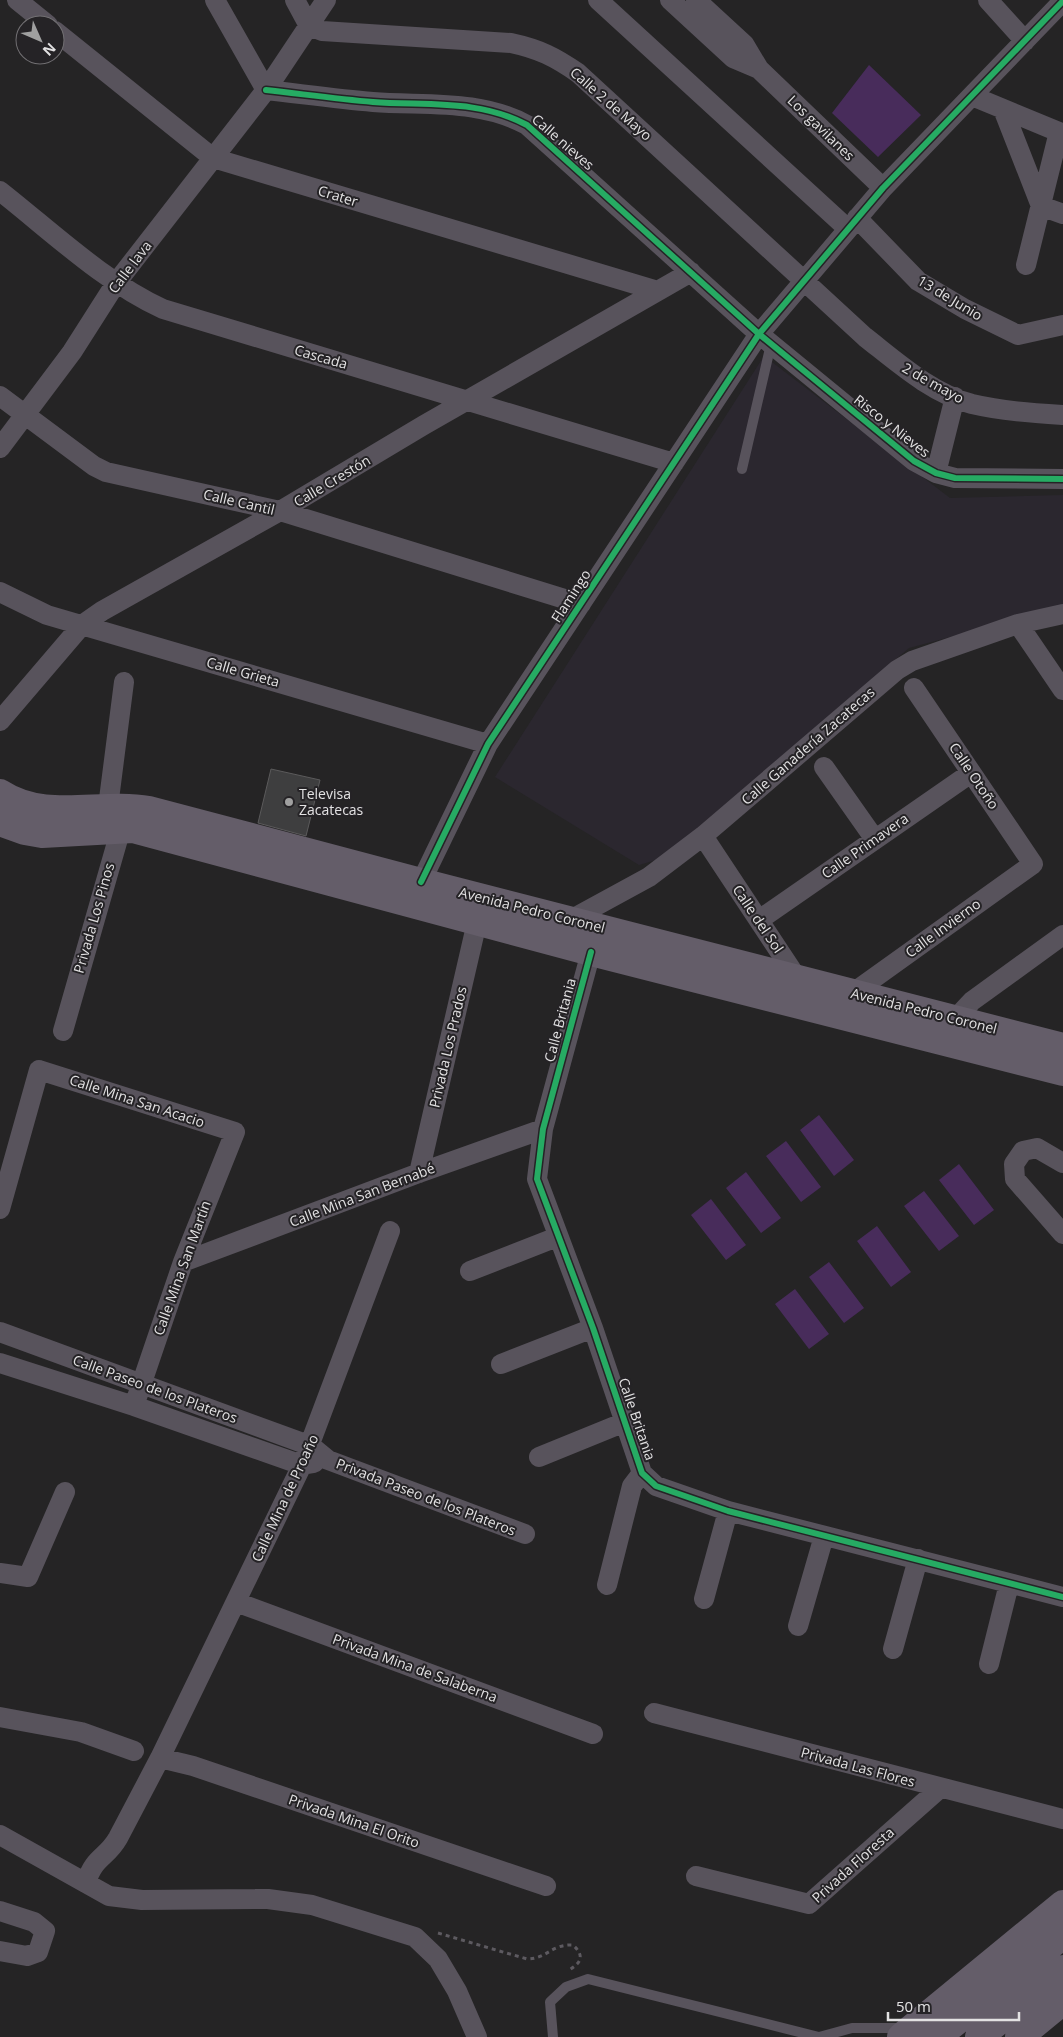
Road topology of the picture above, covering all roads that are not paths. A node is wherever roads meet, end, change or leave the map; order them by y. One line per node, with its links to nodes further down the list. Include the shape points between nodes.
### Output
1 (17, 0): 10 (street)
2 (215, 0): 15 (street)
3 (294, 0): 11 (street)
4 (326, 0): 11 (street, Calle lava)
5 (598, 0): 23 (street, 13 de Junio)
6 (670, 0): 14 (street, Los gavilanes, via 733,58)
7 (696, 0): 14 (street, Los gavilanes, via 744,44)
8 (988, 0): 13 (street)
9 (1063, 1): 13 (street, Flamingo)
10 (36, 15)
11 (309, 26): 15 (street, Calle lava); 26 (street, Calle 2 de Mayo, via 322,31 511,43 551,55 578,73)
12 (65, 39): 18 (street, Crater)
13 (1025, 41): 16 (street, Flamingo)
14 (759, 69): 19 (street, Los gavilanes)
15 (266, 90): 18 (street, Calle lava); 25 (street, Calle nieves, via 373,102 459,105 508,114 528,125)
16 (972, 96): 17 (street); 19 (street, Flamingo)
17 (1003, 109): 21 (street); 21 (street, via 1059,132)
18 (213, 158): 27 (street, Calle lava); 28 (street, Crater)
19 (883, 188): 23 (street, Flamingo)
20 (0, 191): 27 (street, Cascada)
21 (1041, 206): 22 (street); 24 (street)
22 (1063, 214)
23 (853, 223): 26 (street, Flamingo); 29 (street, 13 de Junio, via 918,280 965,309 1018,335)
24 (1026, 265)
25 (691, 272): 28 (street, Calle Crestón); 30 (street, Calle nieves)
26 (804, 280): 30 (street, Flamingo); 32 (street, 2 de mayo, via 908,372)
27 (116, 283): 33 (street, Cascada, via 137,298 163,310); 35 (street, Calle lava)
28 (658, 291): 33 (street, Calle Crestón)
29 (1063, 325)
30 (765, 339): 37 (street, Flamingo); 38 (lane); 39 (street, Risco y Nieves, via 914,461)
31 (0, 396): 35 (street, Calle Cantil)
32 (954, 397): 34 (street, 2 de mayo, via 970,404 1012,411); 39 (street)
33 (468, 400): 37 (street, Cascada); 41 (street, Calle Crestón)
34 (1063, 415)
35 (26, 416): 36 (street, Calle lava); 41 (street, Calle Cantil, via 106,472)
36 (0, 448)
37 (674, 463): 43 (street, Flamingo)
38 (742, 469)
39 (936, 474): 40 (street, Risco y Nieves, via 955,478)
40 (1063, 479)
41 (280, 511): 43 (street, Calle Cantil); 46 (street, Calle Crestón)
42 (0, 592): 46 (street, Calle Grieta, via 47,615)
43 (581, 604): 51 (street, Flamingo)
44 (1063, 614): 45 (street, Calle Ganadería Zacatecas)
45 (1018, 624): 49 (street); 57 (street, Calle Ganadería Zacatecas, via 912,661 896,670)
46 (82, 625): 50 (street, Calle Crestón); 51 (street, Calle Grieta)
47 (124, 682): 55 (street, Privada Los Pinos)
48 (914, 688): 53 (street, Calle Otoño)
49 (1063, 690)
50 (0, 721)
51 (488, 744): 61 (street, Flamingo)
52 (824, 767): 58 (street)
53 (972, 773): 58 (street, Calle Primavera); 60 (street, Calle Otoño)
54 (0, 792): 55 (main road, Avenida Pedro Coronel, via 15,802 38,809)
55 (119, 814): 56 (main road, Avenida Pedro Coronel, via 42,834); 59 (main road, Avenida Pedro Coronel, via 133,829); 71 (street, Privada Los Pinos)
56 (0, 822)
57 (703, 836): 62 (street, Calle Ganadería Zacatecas, via 649,876); 63 (street, Calle del Sol)
58 (874, 838): 63 (street, Calle Primavera)
59 (298, 861): 61 (main road, Avenida Pedro Coronel); 64 (main road, Avenida Pedro Coronel)
60 (1033, 864): 68 (street, Calle Invierno)
61 (421, 882): 62 (main road, Avenida Pedro Coronel)
62 (572, 919): 67 (main road, Avenida Pedro Coronel)
63 (759, 920): 67 (street, Calle del Sol)
64 (477, 922): 66 (main road, Avenida Pedro Coronel); 77 (street, Privada Los Prados)
65 (1063, 935): 70 (street, via 972,1001)
66 (591, 952): 69 (main road, Avenida Pedro Coronel); 74 (street, Calle Britania)
67 (797, 978): 68 (main road, Avenida Pedro Coronel); 69 (street, Calle del Sol)
68 (853, 993): 70 (main road, Avenida Pedro Coronel)
69 (803, 1006): 73 (main road, Avenida Pedro Coronel)
70 (956, 1018): 72 (main road, Avenida Pedro Coronel)
71 (62, 1031)
72 (1063, 1047)
73 (1063, 1072)
74 (543, 1129): 77 (street, Calle Mina San Bernabé); 81 (street, Calle Britania, via 537,1179)
75 (234, 1132): 78 (street, Calle Mina San Acacio, via 39,1070); 82 (street, Calle Mina San Martín)
76 (1063, 1163): 80 (street, via 1037,1148 1023,1151 1014,1164 1015,1178)
77 (419, 1173): 82 (street, Calle Mina San Bernabé)
78 (0, 1209)
79 (390, 1231): 91 (street, Calle Mina de Proaño)
80 (1063, 1234)
81 (557, 1236): 83 (street); 84 (street, Calle Britania)
82 (183, 1262): 88 (street, Calle Mina San Martín)
83 (470, 1271)
84 (593, 1328): 87 (street); 90 (street, Calle Britania)
85 (0, 1332): 88 (street, Calle Paseo de los Plateros)
86 (0, 1363): 89 (street, Calle Paseo de los Plateros)
87 (501, 1364)
88 (140, 1384): 89 (street, Calle Mina San Martín); 91 (street, Calle Paseo de los Plateros)
89 (134, 1406): 94 (street, Calle Paseo de los Plateros)
90 (624, 1422): 92 (street); 95 (street, Calle Britania)
91 (310, 1446): 93 (street, Privada Paseo de los Plateros); 94 (street, Calle Mina de Proaño)
92 (539, 1457)
93 (328, 1460): 94 (street, Privada Paseo de los Plateros); 98 (street, Privada Paseo de los Plateros)
94 (302, 1465): 106 (street, Calle Mina de Proaño)
95 (642, 1473): 97 (street, Calle Britania, via 656,1486); 103 (street, via 632,1486)
96 (65, 1492): 101 (street, via 28,1578)
97 (728, 1512): 99 (street, Calle Britania); 105 (street)
98 (525, 1534)
99 (824, 1536): 100 (street, Calle Britania); 107 (street)
100 (918, 1559): 102 (street, Calle Britania); 108 (street)
101 (0, 1573)
102 (1009, 1584): 104 (street, Calle Britania); 109 (street)
103 (607, 1585)
104 (1063, 1597)
105 (704, 1599)
106 (236, 1602): 112 (street, Privada Mina de Salaberna); 114 (street, Calle Mina de Proaño)
107 (798, 1626)
108 (893, 1649)
109 (989, 1664)
110 (654, 1713): 115 (street, Privada Las Flores)
111 (0, 1717): 113 (street, via 81,1732)
112 (593, 1734)
113 (134, 1750)
114 (160, 1758): 119 (street, Calle Mina de Proaño, via 115,1843 96,1860); 120 (street, Privada Mina El Orito, via 193,1766)
115 (939, 1788): 116 (street, Privada Las Flores); 118 (street, Privada Floresta, via 809,1904)
116 (1063, 1819)
117 (0, 1835): 119 (street)
118 (696, 1876)
119 (86, 1883): 130 (street, via 108,1896 142,1900 268,1900 312,1905 414,1937 438,1959 457,1990)
120 (546, 1886)
121 (1063, 1904): 129 (main road)
122 (0, 1910): 125 (street, via 34,1922 46,1931 38,1952 27,1956)
123 (1063, 1926): 126 (main road)
124 (1063, 1936): 126 (main road)
125 (0, 1950)
126 (1036, 1958): 129 (main road)
127 (1063, 1969): 133 (main road)
128 (1063, 2001): 134 (main road)
129 (917, 2034): 132 (lane, via 852,2028)
130 (477, 2037)
131 (552, 2037): 132 (lane, via 550,2002 566,1987 588,1979)
132 (818, 2037)
133 (979, 2037)
134 (1019, 2037)

